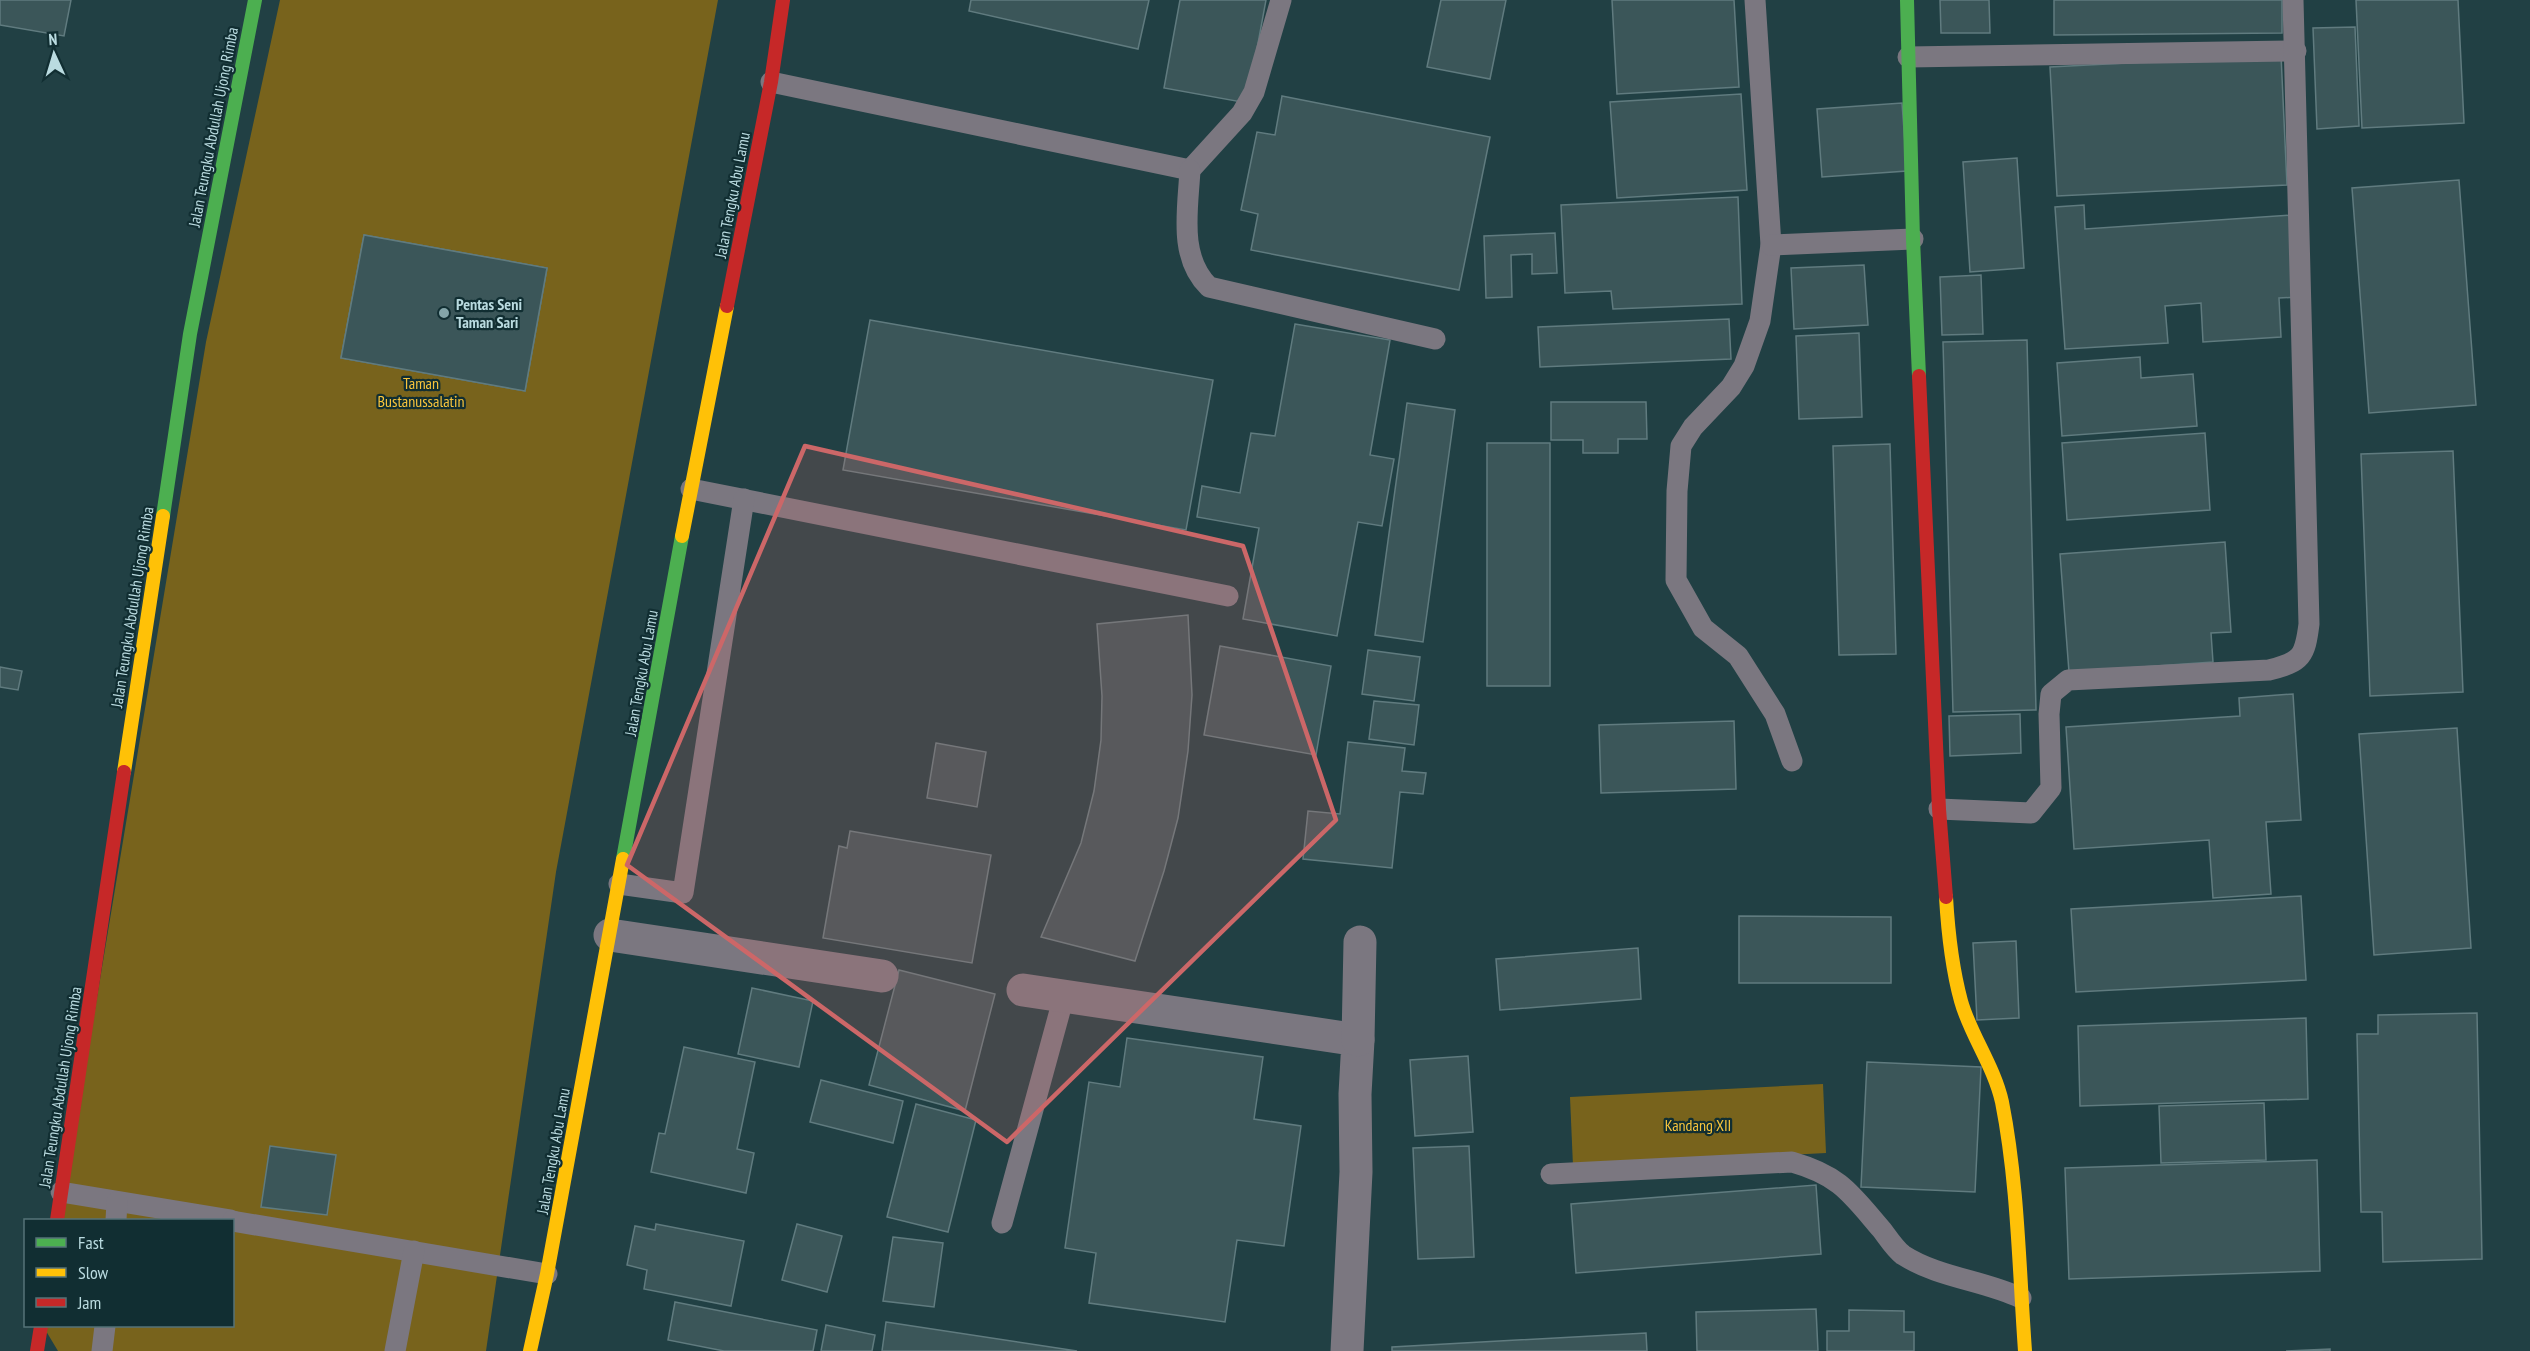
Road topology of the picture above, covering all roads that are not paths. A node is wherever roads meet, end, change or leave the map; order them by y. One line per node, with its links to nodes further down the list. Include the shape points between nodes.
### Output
1 (255, 0): 27 (street, Jalan Teungku Abdullah Ujong Rimba, via 190,334)
2 (783, 0): 9 (street, Jalan Tengku Abu Lamu)
3 (1281, 0): 10 (lane, via 1254,92 1242,113)
4 (1755, 0): 12 (lane)
5 (1907, 0): 8 (street)
6 (2293, 0): 7 (lane)
7 (2296, 51): 8 (lane); 18 (lane, via 2310,624 2306,648 2292,664 2269,670 2068,680 2051,694 2051,788 2031,813)
8 (1908, 57): 11 (street)
9 (771, 82): 10 (lane); 14 (street, Jalan Tengku Abu Lamu)
10 (1190, 170): 13 (lane, via 1190,257 1199,277 1209,287)
11 (1913, 239): 12 (lane); 18 (street)
12 (1771, 245): 17 (lane, via 1760,321 1744,366 1681,446 1676,580 1703,628 1738,656 1775,714)
13 (1435, 339)
14 (691, 489): 15 (lane); 19 (street, Jalan Tengku Abu Lamu)
15 (744, 499): 16 (lane); 19 (lane, via 683,893)
16 (1228, 596)
17 (1792, 760)
18 (1939, 809): 35 (street, via 1948,929 1961,1002 2001,1099 2010,1152)
19 (619, 884): 20 (street, Jalan Tengku Abu Lamu)
20 (610, 934): 22 (street); 34 (street, Jalan Tengku Abu Lamu)
21 (1360, 942): 25 (street)
22 (882, 976)
23 (1023, 990): 24 (street)
24 (1064, 996): 25 (street); 32 (lane)
25 (1358, 1040): 42 (street)
26 (1551, 1174): 35 (lane, via 1801,1164 1818,1169 1846,1188 1902,1254 1936,1271)
27 (61, 1192): 28 (lane); 29 (street, Jalan Teungku Abdullah Ujong Rimba)
28 (116, 1211): 30 (lane)
29 (57, 1219)
30 (209, 1219)
31 (234, 1221): 33 (lane)
32 (1002, 1223)
33 (414, 1251): 34 (lane); 40 (lane)
34 (547, 1274): 41 (street, Jalan Tengku Abu Lamu)
35 (2021, 1298): 43 (street)
36 (41, 1327): 38 (street)
37 (105, 1327): 39 (lane)
38 (37, 1351)
39 (102, 1351)
40 (395, 1351)
41 (530, 1351)
42 (1347, 1351)
43 (2025, 1351)

